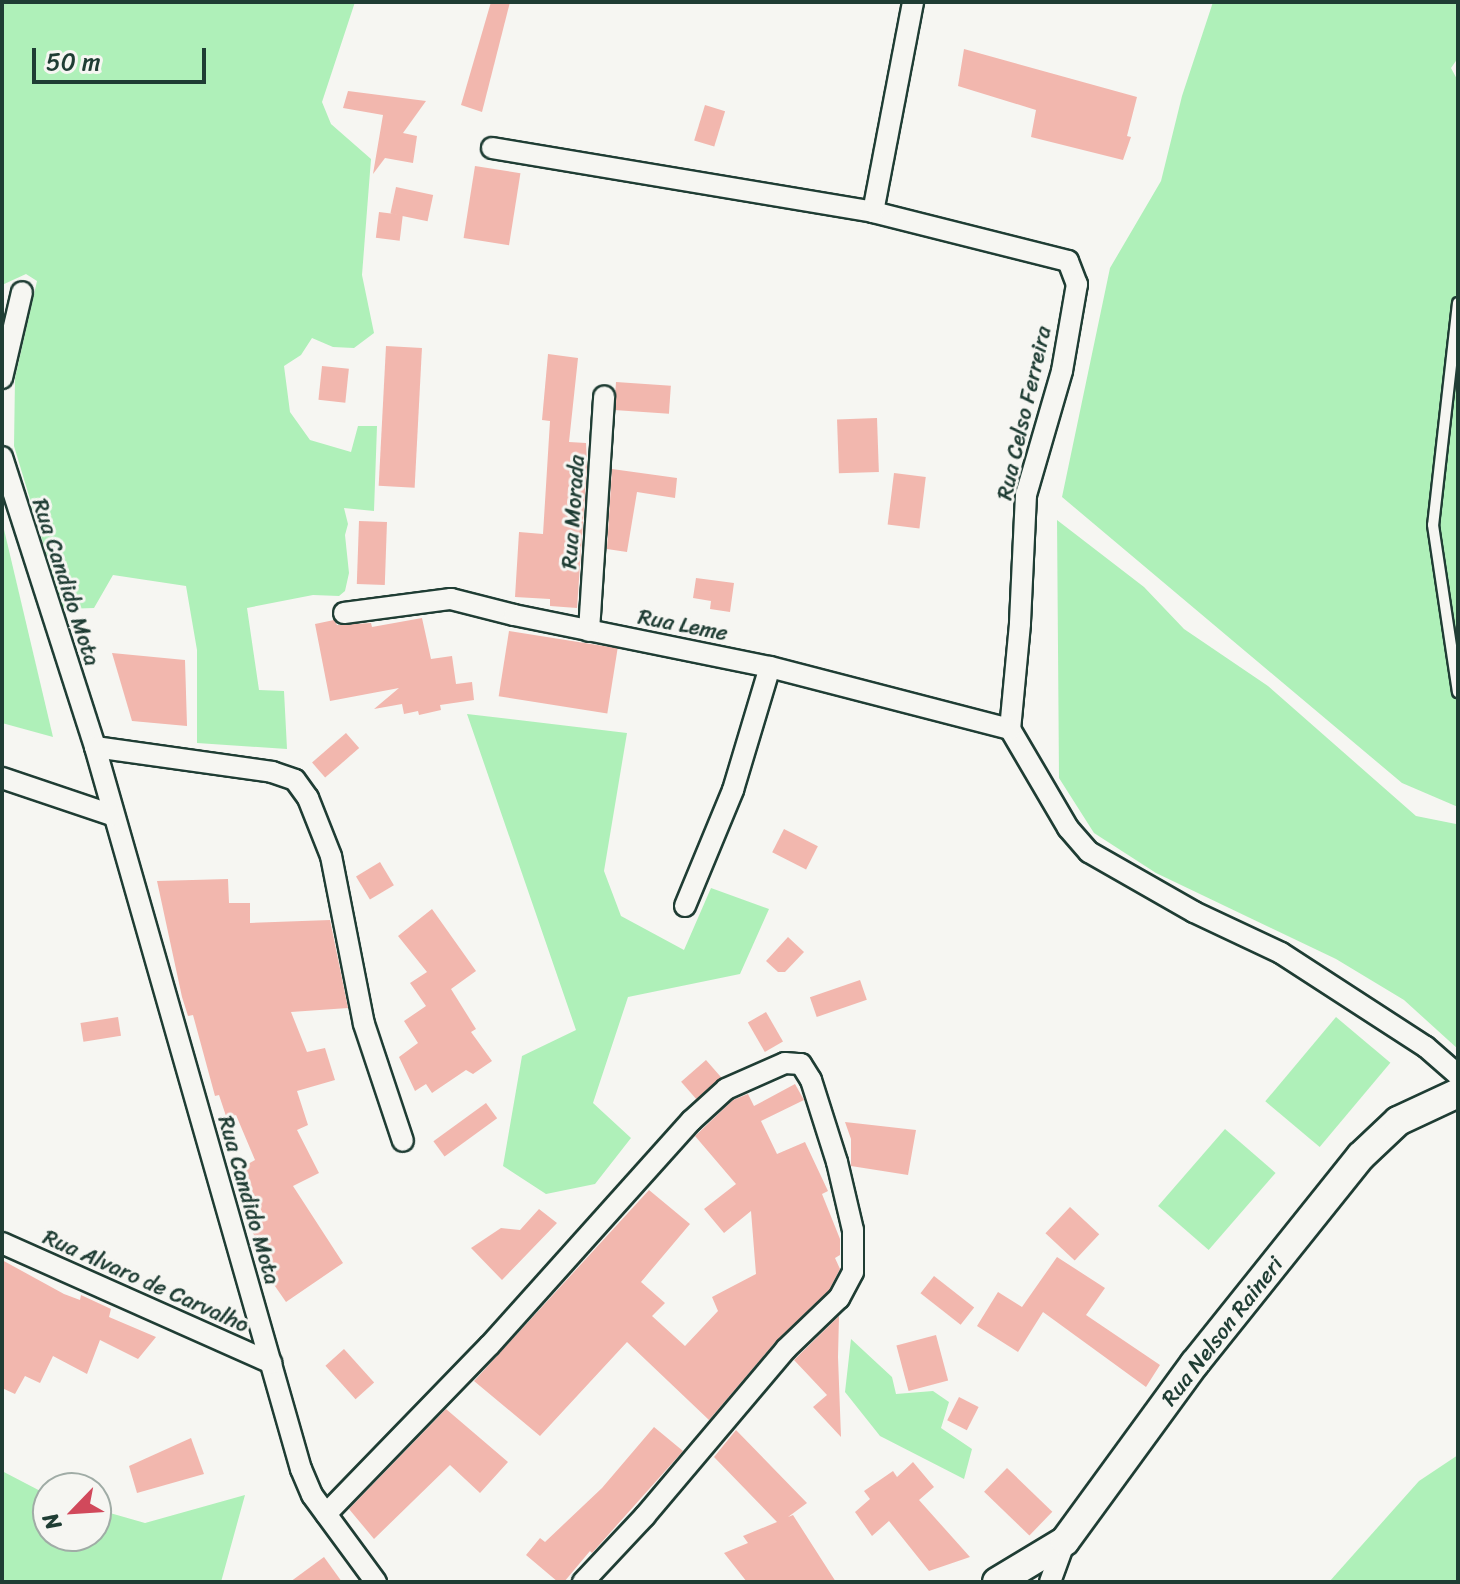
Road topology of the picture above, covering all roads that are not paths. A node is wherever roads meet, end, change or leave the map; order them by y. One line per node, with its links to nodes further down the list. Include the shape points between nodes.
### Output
1 (913, 2): 3 (street)
2 (492, 148): 3 (street, Rua Celso Ferreira)
3 (873, 212): 13 (street, Rua Celso Ferreira, via 1068,261 1077,284 1062,371 1026,495)
4 (22, 292): 6 (street)
5 (1458, 303): 12 (lane, via 1433,525)
6 (2, 378)
7 (604, 396): 10 (street, Rua Morada)
8 (2, 457): 14 (street, Rua Candido Mota)
9 (344, 613): 10 (street, Rua Leme, via 451,599)
10 (589, 631): 11 (street, Rua Leme)
11 (770, 667): 13 (street, Rua Leme); 17 (street, via 733,790)
12 (1458, 692)
13 (1010, 729): 18 (street, via 1068,828 1089,852 1194,912 1281,953 1426,1047)
14 (95, 747): 16 (street, Rua Candido Mota); 20 (street, via 272,772 295,780 308,798 331,856 364,1024)
15 (2, 778): 16 (street)
16 (112, 815): 22 (street, Rua Candido Mota)
17 (685, 906)
18 (1458, 1075)
19 (1458, 1093): 24 (main road, Rua Nelson Raineri, via 1398,1121 1361,1156 1195,1363)
20 (403, 1141)
21 (2, 1243): 22 (street, Rua Alvaro de Carvalho)
22 (271, 1363): 23 (street, Rua Candido Mota, via 301,1469)
23 (326, 1514): 25 (street, Rua Candido Mota); 26 (street, via 490,1345 691,1121 726,1089 785,1063 801,1064 837,1162 853,1230 853,1272 839,1298 786,1349)
24 (1065, 1541): 27 (main road, Rua Nelson Raineri); 28 (street)
25 (376, 1582)
26 (583, 1582)
27 (997, 1582)
28 (1050, 1582)

